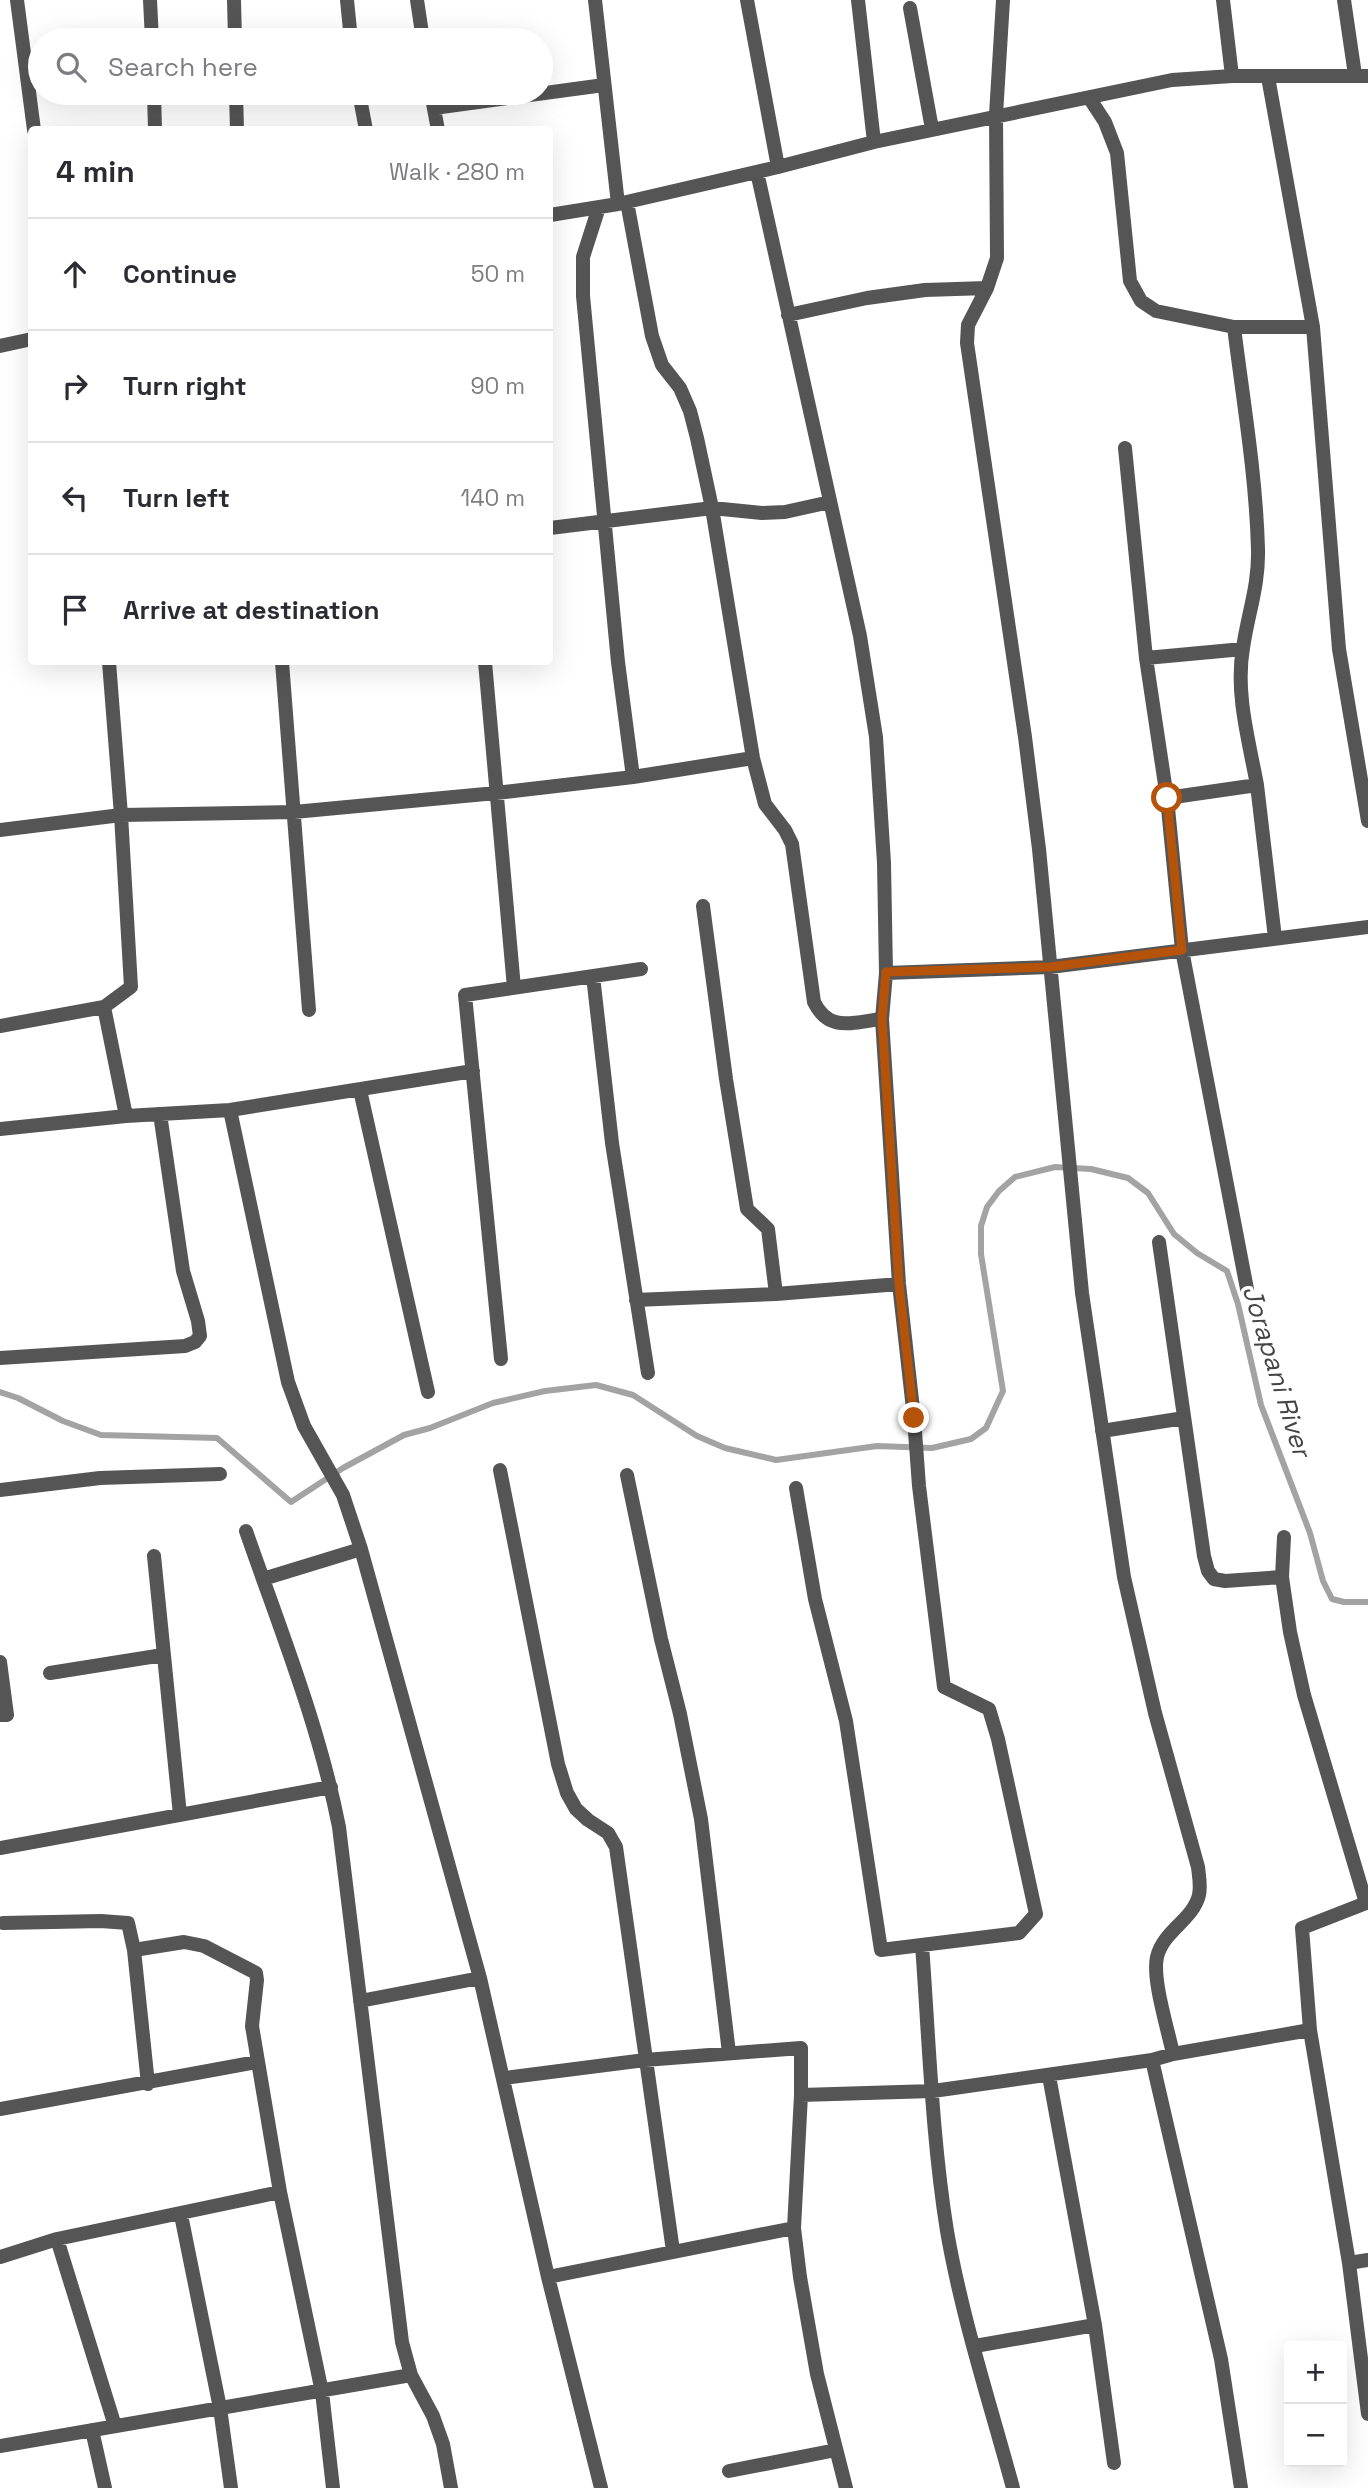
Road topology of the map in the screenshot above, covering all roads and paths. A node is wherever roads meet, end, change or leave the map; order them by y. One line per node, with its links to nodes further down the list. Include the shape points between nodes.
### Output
1 (17, 0): 20 (street)
2 (150, 0): 13 (street)
3 (234, 0): 14 (street)
4 (347, 0): 15 (street)
5 (417, 0): 16 (street)
6 (595, 0): 21 (street)
7 (747, 0): 39 (street)
8 (858, 0): 38 (street)
9 (1003, 0): 31 (street)
10 (1223, 0): 17 (street)
11 (1344, 0): 18 (street)
12 (910, 8): 37 (street)
13 (151, 28)
14 (235, 28)
15 (350, 28)
16 (421, 28)
17 (1231, 76): 19 (street); 23 (street, via 1172,80)
18 (1361, 76): 19 (street)
19 (1268, 77): 47 (street)
20 (28, 84)
21 (604, 85): 22 (street); 41 (street)
22 (553, 92)
23 (1090, 99): 31 (street); 46 (street, via 1117,153 1130,281 1141,301 1156,311)
24 (31, 105): 32 (street)
25 (154, 105): 33 (street)
26 (236, 105): 34 (street)
27 (361, 105): 35 (street)
28 (433, 105): 30 (street)
29 (456, 105): 30 (street)
30 (434, 108): 36 (street)
31 (996, 115): 37 (street); 44 (street, via 997,258)
32 (33, 126)
33 (155, 126)
34 (237, 126)
35 (365, 126)
36 (437, 126)
37 (932, 129): 38 (street)
38 (874, 142): 39 (street)
39 (778, 167): 40 (street)
40 (757, 172): 41 (street); 45 (street)
41 (622, 203): 42 (street); 52 (street, via 652,336 662,365 690,411)
42 (599, 207): 43 (street); 53 (street, via 582,274)
43 (553, 215)
44 (987, 288): 45 (street, via 867,298); 73 (street, via 968,325 967,343 1025,737)
45 (788, 315): 51 (street)
46 (1234, 327): 47 (street); 55 (street, via 1258,551 1255,598)
47 (1313, 327): 67 (street, via 1339,649)
48 (28, 340): 49 (street)
49 (0, 346)
50 (1125, 448): 56 (street)
51 (830, 502): 52 (street, via 773,513); 75 (street, via 860,636 876,737)
52 (712, 508): 53 (street); 60 (street)
53 (604, 522): 54 (street); 61 (street)
54 (553, 528)
55 (1242, 649): 56 (street); 62 (street, via 1241,682)
56 (1146, 658): 64 (street)
57 (109, 665): 66 (street)
58 (282, 665): 65 (street)
59 (485, 665): 63 (street)
60 (753, 758): 61 (street); 80 (street, via 765,804 792,844 814,1002 820,1015 843,1023)
61 (633, 777): 63 (street)
62 (1257, 785): 64 (street); 71 (street)
63 (496, 793): 65 (street); 77 (street)
64 (1167, 798): 72 (street)
65 (294, 812): 66 (street); 79 (street)
66 (121, 815): 68 (street); 78 (street, via 131,987)
67 (1368, 821)
68 (0, 830)
69 (703, 906): 91 (street, via 747,1209 768,1229)
70 (1368, 928): 71 (street)
71 (1275, 938): 72 (street)
72 (1182, 950): 73 (street); 90 (street)
73 (1050, 967): 75 (street); 98 (street, via 1082,1293)
74 (641, 969): 76 (street)
75 (886, 972): 80 (street)
76 (593, 976): 77 (street); 92 (street)
77 (514, 988): 82 (street, via 465,995)
78 (104, 1007): 81 (street); 86 (street)
79 (309, 1010)
80 (882, 1019): 89 (street)
81 (0, 1026)
82 (473, 1071): 83 (street); 94 (street)
83 (360, 1090): 84 (street); 96 (street)
84 (230, 1110): 85 (street); 106 (street, via 288,1382 304,1426 343,1495)
85 (160, 1114): 86 (street); 93 (street, via 183,1272 200,1336 185,1346)
86 (126, 1116): 87 (street)
87 (0, 1129)
88 (1159, 1241): 97 (street)
89 (899, 1284): 91 (street); 118 (street, via 944,1687 989,1709 1036,1914 1019,1933)
90 (1247, 1289)
91 (776, 1294): 92 (street)
92 (636, 1300): 95 (street)
93 (0, 1358)
94 (501, 1359)
95 (648, 1373)
96 (428, 1392)
97 (1184, 1418): 98 (street); 108 (street, via 1208,1571 1214,1579 1226,1581)
98 (1102, 1432): 124 (street, via 1124,1577 1155,1713 1198,1867 1200,1892 1194,1910 1164,1941 1157,1956 1156,1976)
99 (500, 1471): 125 (street, via 561,1774 576,1809 608,1833 616,1847)
100 (220, 1474): 103 (street, via 100,1478)
101 (627, 1475): 123 (street, via 701,1819)
102 (796, 1488): 118 (street, via 815,1599 845,1721 881,1950)
103 (0, 1489)
104 (246, 1531): 109 (street)
105 (1284, 1537): 108 (street)
106 (361, 1549): 109 (street); 120 (street)
107 (154, 1556): 110 (street)
108 (1282, 1577): 122 (street, via 1304,1695 1366,1903 1303,1928)
109 (263, 1579): 114 (street)
110 (163, 1655): 112 (street); 115 (street)
111 (0, 1662): 113 (street, via 7,1715)
112 (50, 1673)
113 (0, 1715)
114 (331, 1787): 115 (street); 121 (street)
115 (180, 1815): 116 (street)
116 (0, 1848)
117 (3, 1923): 119 (street, via 128,1923)
118 (922, 1945): 131 (street)
119 (134, 1950): 127 (street, via 184,1942 204,1946 256,1973 252,2026); 130 (street)
120 (480, 1978): 121 (street); 129 (street)
121 (360, 2001): 145 (street, via 402,2342)
122 (1310, 2030): 124 (street); 141 (street)
123 (729, 2053): 125 (street); 132 (street, via 801,2049)
124 (1173, 2054): 126 (street)
125 (645, 2060): 129 (street); 138 (street)
126 (1152, 2060): 128 (street); 162 (street, via 1221,2359)
127 (257, 2062): 130 (street); 134 (street)
128 (1049, 2076): 131 (street); 143 (street)
129 (504, 2078): 142 (street)
130 (148, 2084): 133 (street)
131 (933, 2091): 132 (street); 144 (street, via 948,2233)
132 (802, 2095): 136 (street)
133 (0, 2109)
134 (280, 2192): 135 (street); 146 (street)
135 (181, 2214): 137 (street); 147 (street)
136 (794, 2228): 138 (street); 152 (street, via 815,2362)
137 (57, 2239): 139 (street); 149 (street)
138 (673, 2252): 142 (street)
139 (0, 2257)
140 (1368, 2260): 141 (street)
141 (1349, 2263): 148 (street)
142 (548, 2277): 159 (street)
143 (1095, 2325): 144 (street); 153 (street)
144 (975, 2346): 161 (street)
145 (411, 2375): 146 (street); 158 (street, via 443,2444)
146 (322, 2392): 147 (street); 157 (street)
147 (220, 2408): 149 (street); 156 (street)
148 (1368, 2414)
149 (114, 2426): 150 (street)
150 (92, 2430): 151 (street); 155 (street)
151 (0, 2446)
152 (836, 2450): 154 (street); 160 (street)
153 (1114, 2463)
154 (729, 2471)
155 (105, 2488)
156 (231, 2488)
157 (333, 2488)
158 (451, 2488)
159 (601, 2488)
160 (846, 2488)
161 (1013, 2488)
162 (1241, 2488)

